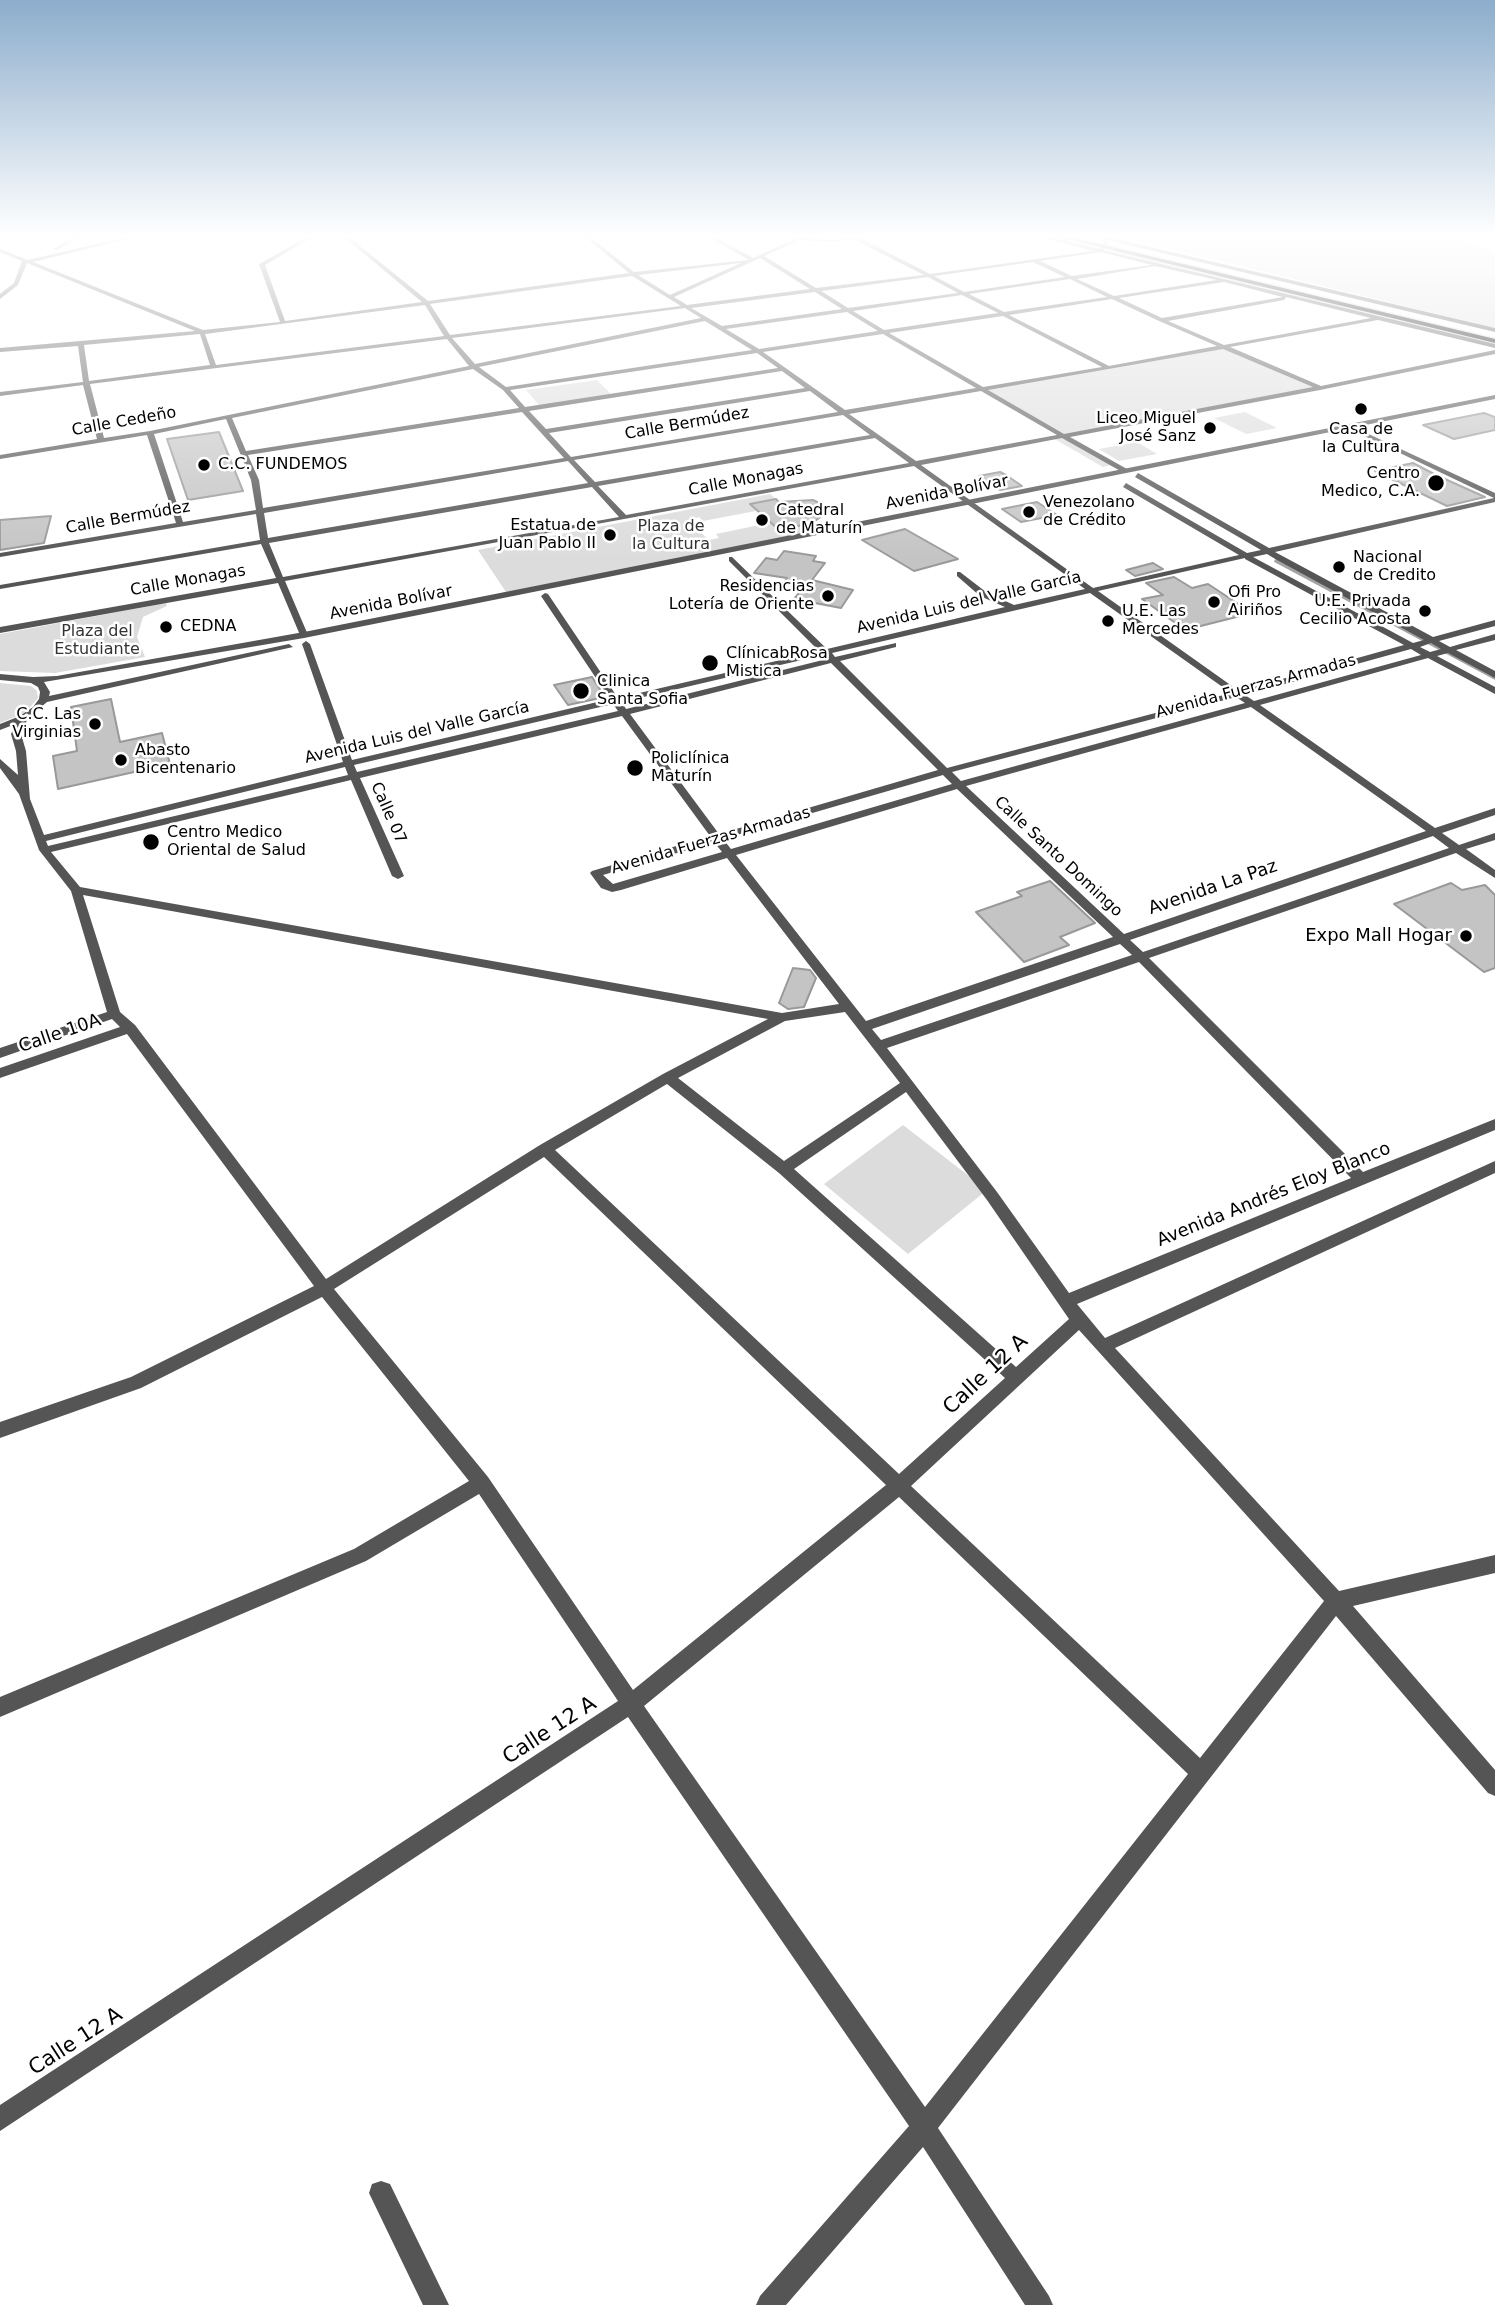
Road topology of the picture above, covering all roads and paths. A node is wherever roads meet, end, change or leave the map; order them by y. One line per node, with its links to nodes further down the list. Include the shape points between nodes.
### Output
1 (81, 345): 2 (street); 14 (street); 23 (street)
2 (85, 345)
3 (206, 345): 18 (street)
4 (389, 345): 18 (street)
5 (455, 345): 17 (street)
6 (579, 345): 17 (street, Calle Cedeño)
7 (748, 345): 15 (street)
8 (803, 345): 15 (street)
9 (906, 345): 28 (street)
10 (1061, 345): 19 (street)
11 (1221, 345): 13 (street)
12 (1246, 345): 13 (street, Calle Bermúdez)
13 (1229, 348): 19 (street, Calle Bermúdez); 25 (street)
14 (0, 350)
15 (758, 351): 20 (street); 21 (street)
16 (1495, 352): 25 (street, Calle Monagas)
17 (473, 366): 26 (street); 35 (street, Calle Cedeño)
18 (214, 367): 23 (street)
19 (1108, 368): 28 (street, Calle Bermúdez)
20 (784, 369): 27 (street); 30 (street)
21 (594, 374): 22 (street); 26 (street)
22 (603, 381)
23 (86, 383): 29 (street); 41 (street)
24 (611, 388): 30 (street)
25 (1320, 388): 39 (street, Calle Monagas)
26 (506, 389): 33 (street)
27 (810, 389): 34 (street); 36 (street)
28 (985, 389): 34 (street, Calle Bermúdez); 39 (street)
29 (0, 394)
30 (619, 395): 33 (street)
31 (1495, 397): 46 (street, Avenida Bolívar)
32 (1495, 404): 37 (street, Avenida Bolívar)
33 (525, 410): 36 (street); 42 (street)
34 (841, 412): 40 (street); 44 (street, Calle Bermúdez)
35 (228, 417): 38 (street, Calle Cedeño); 42 (street, Calle 07)
36 (543, 432): 44 (street)
37 (1360, 432): 47 (street, Avenida Bolívar); 50 (street)
38 (150, 433): 41 (street, Calle Cedeño); 56 (street)
39 (1062, 435): 45 (street, Calle Monagas); 46 (street)
40 (875, 436): 45 (street); 49 (street)
41 (101, 441): 43 (street, Calle Cedeño)
42 (244, 453): 54 (street, Calle 07, via 255,480)
43 (0, 457)
44 (569, 458): 49 (street); 54 (street, Calle Bermúdez)
45 (914, 463): 51 (street); 55 (street, Calle Monagas)
46 (1124, 471): 51 (street, Avenida Bolívar)
47 (1138, 475): 53 (street, Avenida Bolívar); 58 (street)
48 (1126, 485): 60 (street)
49 (595, 486): 55 (street); 57 (street)
50 (1495, 498): 58 (street, Avenida Luis del Valle García)
51 (971, 502): 53 (street); 73 (street, Avenida Bolívar)
52 (1495, 507): 61 (street, Avenida Luis del Valle García)
53 (979, 508): 62 (street, Avenida Bolívar); 67 (street)
54 (259, 511): 56 (street, Calle Bermúdez); 57 (street, Calle 07)
55 (624, 518): 65 (street, Calle Monagas)
56 (180, 523): 59 (street, Calle Bermúdez)
57 (264, 541): 65 (street, Calle 07); 66 (street)
58 (1270, 552): 60 (street, Avenida Luis del Valle García); 61 (street)
59 (0, 555)
60 (1248, 557): 63 (street); 67 (street, Avenida Luis del Valle García)
61 (1280, 558): 63 (street, Avenida Luis del Valle García); 74 (street)
62 (732, 559): 68 (street, Avenida Bolívar); 77 (street, Calle Santo Domingo)
63 (1259, 562): 67 (street, Avenida Luis del Valle García); 75 (street)
64 (960, 574): 69 (street, via 983,594)
65 (280, 579): 71 (street, Calle Monagas); 73 (street, Calle 07)
66 (0, 587)
67 (1096, 593): 69 (street, Avenida Luis del Valle García); 79 (street, Avenida Luis del Valle García); 84 (street)
68 (545, 596): 73 (street, Avenida Bolívar); 86 (street)
69 (1013, 608): 77 (street, Avenida Luis del Valle García)
70 (1495, 623): 74 (street, Avenida Fuerzas Armadas)
71 (0, 630)
72 (1495, 637): 76 (street, Avenida Fuerzas Armadas)
73 (305, 639): 82 (street, Avenida Bolívar); 85 (street, Avenida Bolívar); 92 (street, Calle 07)
74 (1428, 641): 75 (street, Avenida Fuerzas Armadas); 76 (street)
75 (1412, 645): 78 (street); 84 (street, Avenida Fuerzas Armadas)
76 (1446, 650): 78 (street, Avenida Fuerzas Armadas); 80 (street)
77 (824, 652): 79 (street, Calle Santo Domingo); 86 (street, Avenida Luis del Valle García)
78 (1430, 655): 83 (street); 87 (street, Avenida Fuerzas Armadas)
79 (833, 661): 88 (street, Avenida Luis del Valle García); 93 (street, Calle Santo Domingo)
80 (1495, 675)
81 (0, 677): 82 (street, Avenida Bolívar)
82 (33, 680): 85 (street, via 42,685)
83 (1495, 691)
84 (1237, 693): 87 (street); 93 (street, Avenida Fuerzas Armadas)
85 (44, 699): 89 (street)
86 (617, 702): 88 (street); 92 (street, Avenida Luis del Valle García)
87 (1253, 705): 94 (street, Avenida Fuerzas Armadas); 97 (street)
88 (625, 712): 92 (street, Avenida Luis del Valle García); 99 (street)
89 (23, 718): 90 (street); 95 (street, via 16,734)
90 (0, 727)
91 (0, 762): 95 (street)
92 (352, 770): 100 (street, Avenida Luis del Valle García); 104 (street, Calle 07)
93 (946, 771): 94 (street, Calle Santo Domingo); 99 (street, Avenida Fuerzas Armadas)
94 (959, 785): 102 (street, Avenida Fuerzas Armadas); 106 (street, Calle Santo Domingo)
95 (25, 799): 100 (street)
96 (1495, 811): 97 (street, Avenida La Paz)
97 (1433, 831): 101 (street); 106 (street, Avenida La Paz)
98 (1495, 836): 101 (street)
99 (716, 837): 102 (street); 102 (street, Avenida Fuerzas Armadas, via 596,873 612,888)
100 (43, 845): 105 (street)
101 (1458, 848): 103 (street); 107 (street)
102 (729, 854): 108 (street)
103 (1495, 875)
104 (398, 876)
105 (76, 890): 109 (street); 110 (street)
106 (1120, 937): 107 (street, Calle Santo Domingo); 111 (street, Avenida La Paz)
107 (1139, 955): 113 (street); 122 (street, Calle Santo Domingo)
108 (846, 1007): 110 (street); 111 (street)
109 (114, 1014): 112 (street); 114 (street, Calle 10A)
110 (782, 1017): 116 (street)
111 (863, 1027): 113 (street)
112 (130, 1028): 115 (street, Calle 10A); 123 (street)
113 (878, 1046): 117 (street)
114 (0, 1053)
115 (0, 1073)
116 (668, 1077): 119 (street); 121 (street)
117 (908, 1084): 121 (street); 124 (street)
118 (1495, 1124): 122 (street, Avenida Andrés Eloy Blanco)
119 (545, 1149): 123 (street); 130 (street)
120 (1495, 1167): 126 (street)
121 (784, 1169): 127 (street)
122 (1362, 1180): 124 (street, Avenida Andrés Eloy Blanco)
123 (324, 1288): 128 (street, via 135,1383); 129 (street)
124 (1067, 1301): 125 (street)
125 (1079, 1320): 126 (street); 127 (street, Calle 12 A)
126 (1102, 1348): 132 (street)
127 (1017, 1378): 130 (street, Calle 12 A)
128 (0, 1430)
129 (482, 1483): 133 (street); 134 (street, via 360,1555)
130 (899, 1486): 133 (street, Calle 12 A); 135 (street)
131 (1495, 1564): 132 (street)
132 (1336, 1601): 135 (street); 136 (street)
133 (631, 1704): 137 (street, Calle 12 A); 138 (street)
134 (0, 1707)
135 (1200, 1772): 138 (street)
136 (1495, 1786)
137 (0, 2119)
138 (924, 2127): 141 (street); 142 (street)
139 (381, 2193): 140 (street)
140 (436, 2305)
141 (769, 2305)
142 (1040, 2305)

